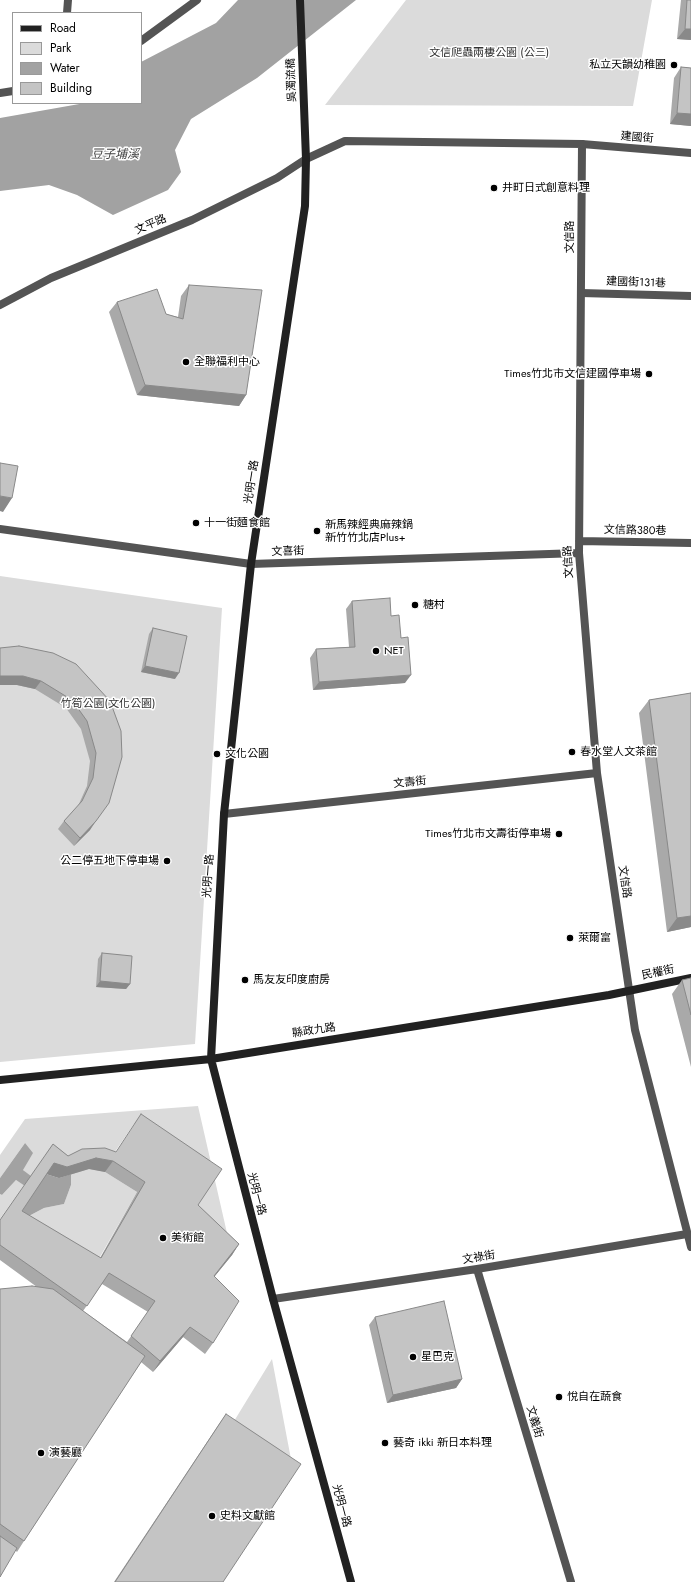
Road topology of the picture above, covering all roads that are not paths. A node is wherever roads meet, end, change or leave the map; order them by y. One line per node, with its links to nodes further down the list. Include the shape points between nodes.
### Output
1 (68, 0): 4 (street)
2 (197, 0): 5 (street)
3 (300, 0): 10 (street, 吳濁流橋)
4 (67, 12)
5 (142, 40)
6 (12, 91): 7 (street)
7 (0, 93)
8 (582, 144): 9 (street, 建國街); 10 (street, via 345,141); 11 (street, 文信路)
9 (691, 153)
10 (306, 159): 13 (street, 文平路, via 277,178 192,220 51,278); 18 (street, 光明一路, via 305,206)
11 (581, 293): 12 (street, 建國街131巷); 15 (street, 文信路)
12 (691, 296)
13 (0, 305)
14 (0, 529): 18 (street, 文喜街)
15 (579, 541): 16 (street, 文信路380巷); 17 (street, 文信路)
16 (691, 543)
17 (579, 553): 18 (street, 文喜街); 19 (street, 文信路)
18 (251, 564): 20 (street, 光明一路)
19 (597, 773): 20 (street, 文壽街); 22 (street, 文信路)
20 (224, 814): 23 (street, 光明一路)
21 (691, 978): 22 (street, 民權街)
22 (630, 991): 23 (street, 縣政九路); 25 (street, 文信路, via 635,1030)
23 (211, 1059): 24 (street, 縣政九路); 28 (street, 光明一路)
24 (0, 1080)
25 (687, 1234): 26 (street, 文信路); 27 (street, 文祿街)
26 (691, 1247)
27 (477, 1269): 28 (street, 文祿街); 30 (street, 文義街)
28 (273, 1300): 29 (street, 光明一路)
29 (351, 1582)
30 (571, 1582)

